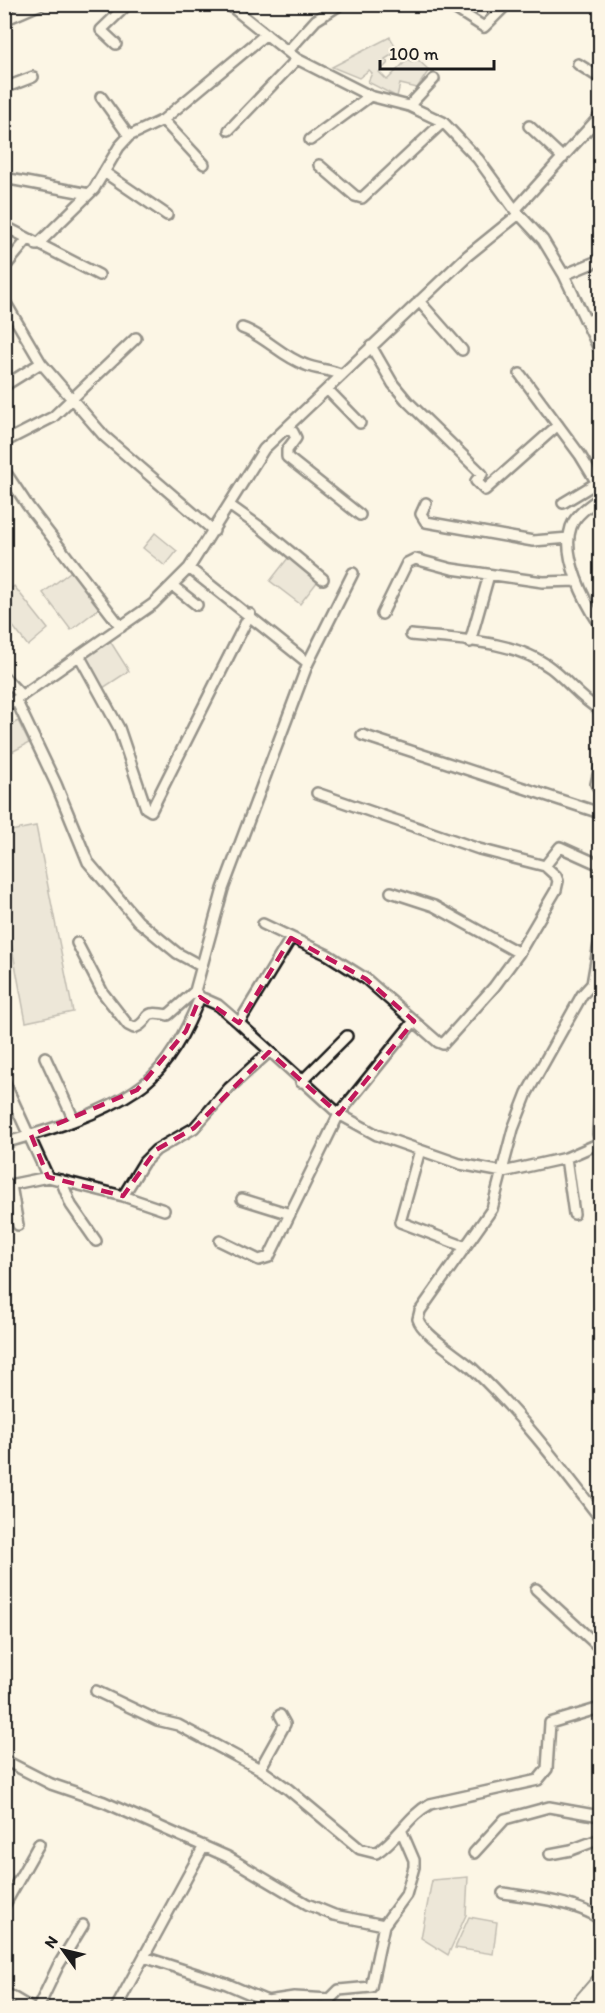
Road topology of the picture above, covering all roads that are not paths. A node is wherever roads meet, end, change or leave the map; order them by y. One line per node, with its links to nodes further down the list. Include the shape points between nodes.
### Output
1 (41, 4): 8 (street)
2 (128, 4): 10 (street, via 101,30)
3 (228, 4): 7 (street)
4 (448, 4): 5 (street, via 484,27)
5 (507, 4)
6 (338, 6): 11 (street, via 316,20)
7 (239, 8): 9 (street)
8 (4, 20)
9 (266, 34): 11 (street); 22 (street)
10 (116, 44)
11 (288, 51): 12 (street)
12 (297, 59): 18 (street); 25 (street)
13 (578, 64): 15 (street)
14 (33, 77): 17 (street)
15 (600, 78)
16 (434, 79): 20 (street)
17 (4, 88)
18 (370, 96): 20 (street); 27 (street)
19 (101, 97): 26 (street)
20 (410, 106): 23 (street)
21 (600, 116): 28 (street)
22 (163, 120): 26 (street); 29 (street)
23 (443, 122): 30 (street, via 362,198); 34 (street, via 478,159)
24 (529, 126): 28 (street)
25 (229, 130)
26 (129, 136): 31 (street)
27 (310, 140)
28 (562, 158): 34 (street)
29 (204, 164)
30 (320, 165)
31 (104, 172): 33 (street); 35 (street)
32 (4, 178): 33 (street)
33 (89, 194): 38 (street)
34 (517, 212): 42 (street, via 543,240); 44 (street)
35 (167, 215)
36 (4, 226): 37 (street)
37 (27, 240): 38 (street); 40 (street)
38 (38, 245): 41 (street)
39 (600, 260): 42 (street)
40 (4, 268)
41 (99, 275)
42 (564, 275): 46 (street)
43 (4, 300): 52 (street)
44 (419, 301): 49 (street); 50 (street)
45 (600, 315): 46 (street)
46 (586, 322): 51 (street)
47 (242, 328): 54 (street, via 305,365 329,368)
48 (136, 338): 57 (street)
49 (371, 346): 54 (street); 59 (street, via 407,401 482,474 476,481 485,490)
50 (462, 350)
51 (600, 351)
52 (41, 363): 55 (street); 57 (street)
53 (520, 374): 59 (street)
54 (342, 375): 56 (street)
55 (4, 386)
56 (327, 389): 58 (street); 60 (street)
57 (72, 400): 61 (street, via 53,417); 69 (street, via 104,436)
58 (360, 423)
59 (558, 425): 63 (street)
60 (286, 428): 67 (street, via 258,458); 68 (street, via 296,438 286,457)
61 (10, 439)
62 (4, 470): 81 (street)
63 (599, 485): 66 (street)
64 (600, 498): 70 (street, via 575,519)
65 (426, 503): 70 (street, via 421,514 426,522 533,541)
66 (563, 503)
67 (229, 505): 69 (street); 74 (street)
68 (360, 515)
69 (214, 531): 71 (street)
70 (569, 538): 75 (street)
71 (189, 568): 76 (street); 78 (street)
72 (353, 573): 85 (street)
73 (489, 575): 75 (street, via 543,582); 79 (street, via 410,560); 83 (street)
74 (322, 579)
75 (577, 581): 80 (street)
76 (173, 586): 77 (street); 81 (street)
77 (197, 606)
78 (250, 614): 84 (street, via 151,811 146,808 119,728); 85 (street)
79 (382, 614)
80 (600, 625)
81 (121, 627): 84 (street)
82 (411, 635): 83 (street)
83 (470, 642): 89 (street, via 509,648 534,658)
84 (80, 657): 87 (street)
85 (308, 663): 103 (street, via 223,888)
86 (4, 677): 87 (street)
87 (19, 698): 88 (street); 103 (street, via 88,862 138,921 177,953)
88 (4, 708)
89 (600, 710)
90 (362, 735): 94 (street)
91 (600, 766): 92 (street, via 596,784)
92 (600, 790)
93 (317, 793): 96 (street, via 479,849)
94 (600, 813)
95 (600, 865): 96 (street, via 560,847)
96 (545, 866): 102 (street, via 556,876 556,890)
97 (391, 892): 102 (street, via 434,906)
98 (263, 924): 99 (street)
99 (291, 938): 106 (street, via 366,979); 107 (street)
100 (600, 938): 104 (street)
101 (77, 943): 105 (street, via 103,993 134,1028 150,1013 168,1014)
102 (519, 953): 106 (street, via 447,1042 438,1042)
103 (201, 966): 105 (street)
104 (596, 983): 121 (street, via 582,995 527,1093)
105 (197, 994): 107 (street); 115 (street, via 186,1031 159,1068 137,1090)
106 (414, 1021): 114 (street)
107 (240, 1023): 109 (street)
108 (347, 1036): 112 (street)
109 (269, 1052): 112 (street); 125 (street, via 229,1088 194,1128 156,1150)
110 (45, 1057): 115 (street)
111 (4, 1081): 116 (street)
112 (301, 1082): 114 (street)
113 (600, 1098): 118 (street)
114 (339, 1114): 119 (street, via 377,1135); 128 (street)
115 (74, 1120): 116 (street)
116 (31, 1135): 117 (street); 122 (street)
117 (4, 1143)
118 (600, 1143): 120 (street)
119 (420, 1150): 121 (street, via 460,1164); 133 (street, via 400,1222)
120 (566, 1158): 121 (street); 129 (street)
121 (503, 1172): 133 (street, via 492,1209)
122 (48, 1178): 123 (street); 124 (street)
123 (61, 1180): 125 (street); 131 (street, via 71,1205)
124 (8, 1186): 130 (street)
125 (123, 1196): 127 (street)
126 (242, 1199): 128 (street)
127 (164, 1210)
128 (290, 1214): 132 (street, via 276,1247 265,1260)
129 (574, 1214)
130 (18, 1225)
131 (96, 1241)
132 (220, 1241)
133 (463, 1246): 134 (street, via 420,1311 418,1323 471,1367 516,1413)
134 (600, 1518)
135 (536, 1589): 136 (street)
136 (600, 1648)
137 (96, 1691): 141 (street, via 157,1720 178,1725)
138 (600, 1708): 143 (street, via 550,1723 547,1769 538,1780 430,1804 418,1811)
139 (280, 1715): 141 (street, via 285,1724)
140 (4, 1760): 146 (street, via 51,1784 104,1802)
141 (260, 1769): 143 (street, via 360,1849 376,1853)
142 (600, 1816): 147 (street, via 549,1808 505,1819)
143 (402, 1832): 153 (street, via 414,1867 406,1895)
144 (600, 1839): 148 (street)
145 (39, 1844): 150 (street)
146 (204, 1846): 153 (street, via 307,1905); 154 (street)
147 (474, 1853)
148 (550, 1854)
149 (503, 1893): 151 (street, via 570,1907)
150 (4, 1906)
151 (600, 1919)
152 (83, 1925): 160 (street)
153 (384, 1925): 157 (street, via 371,1987 339,1990)
154 (144, 1957): 158 (street, via 227,1984); 161 (street)
155 (600, 1980): 162 (main road)
156 (4, 1992): 159 (street)
157 (330, 2004): 158 (street, via 294,1997)
158 (266, 2005)
159 (31, 2008)
160 (38, 2008)
161 (116, 2008)
162 (576, 2008)

